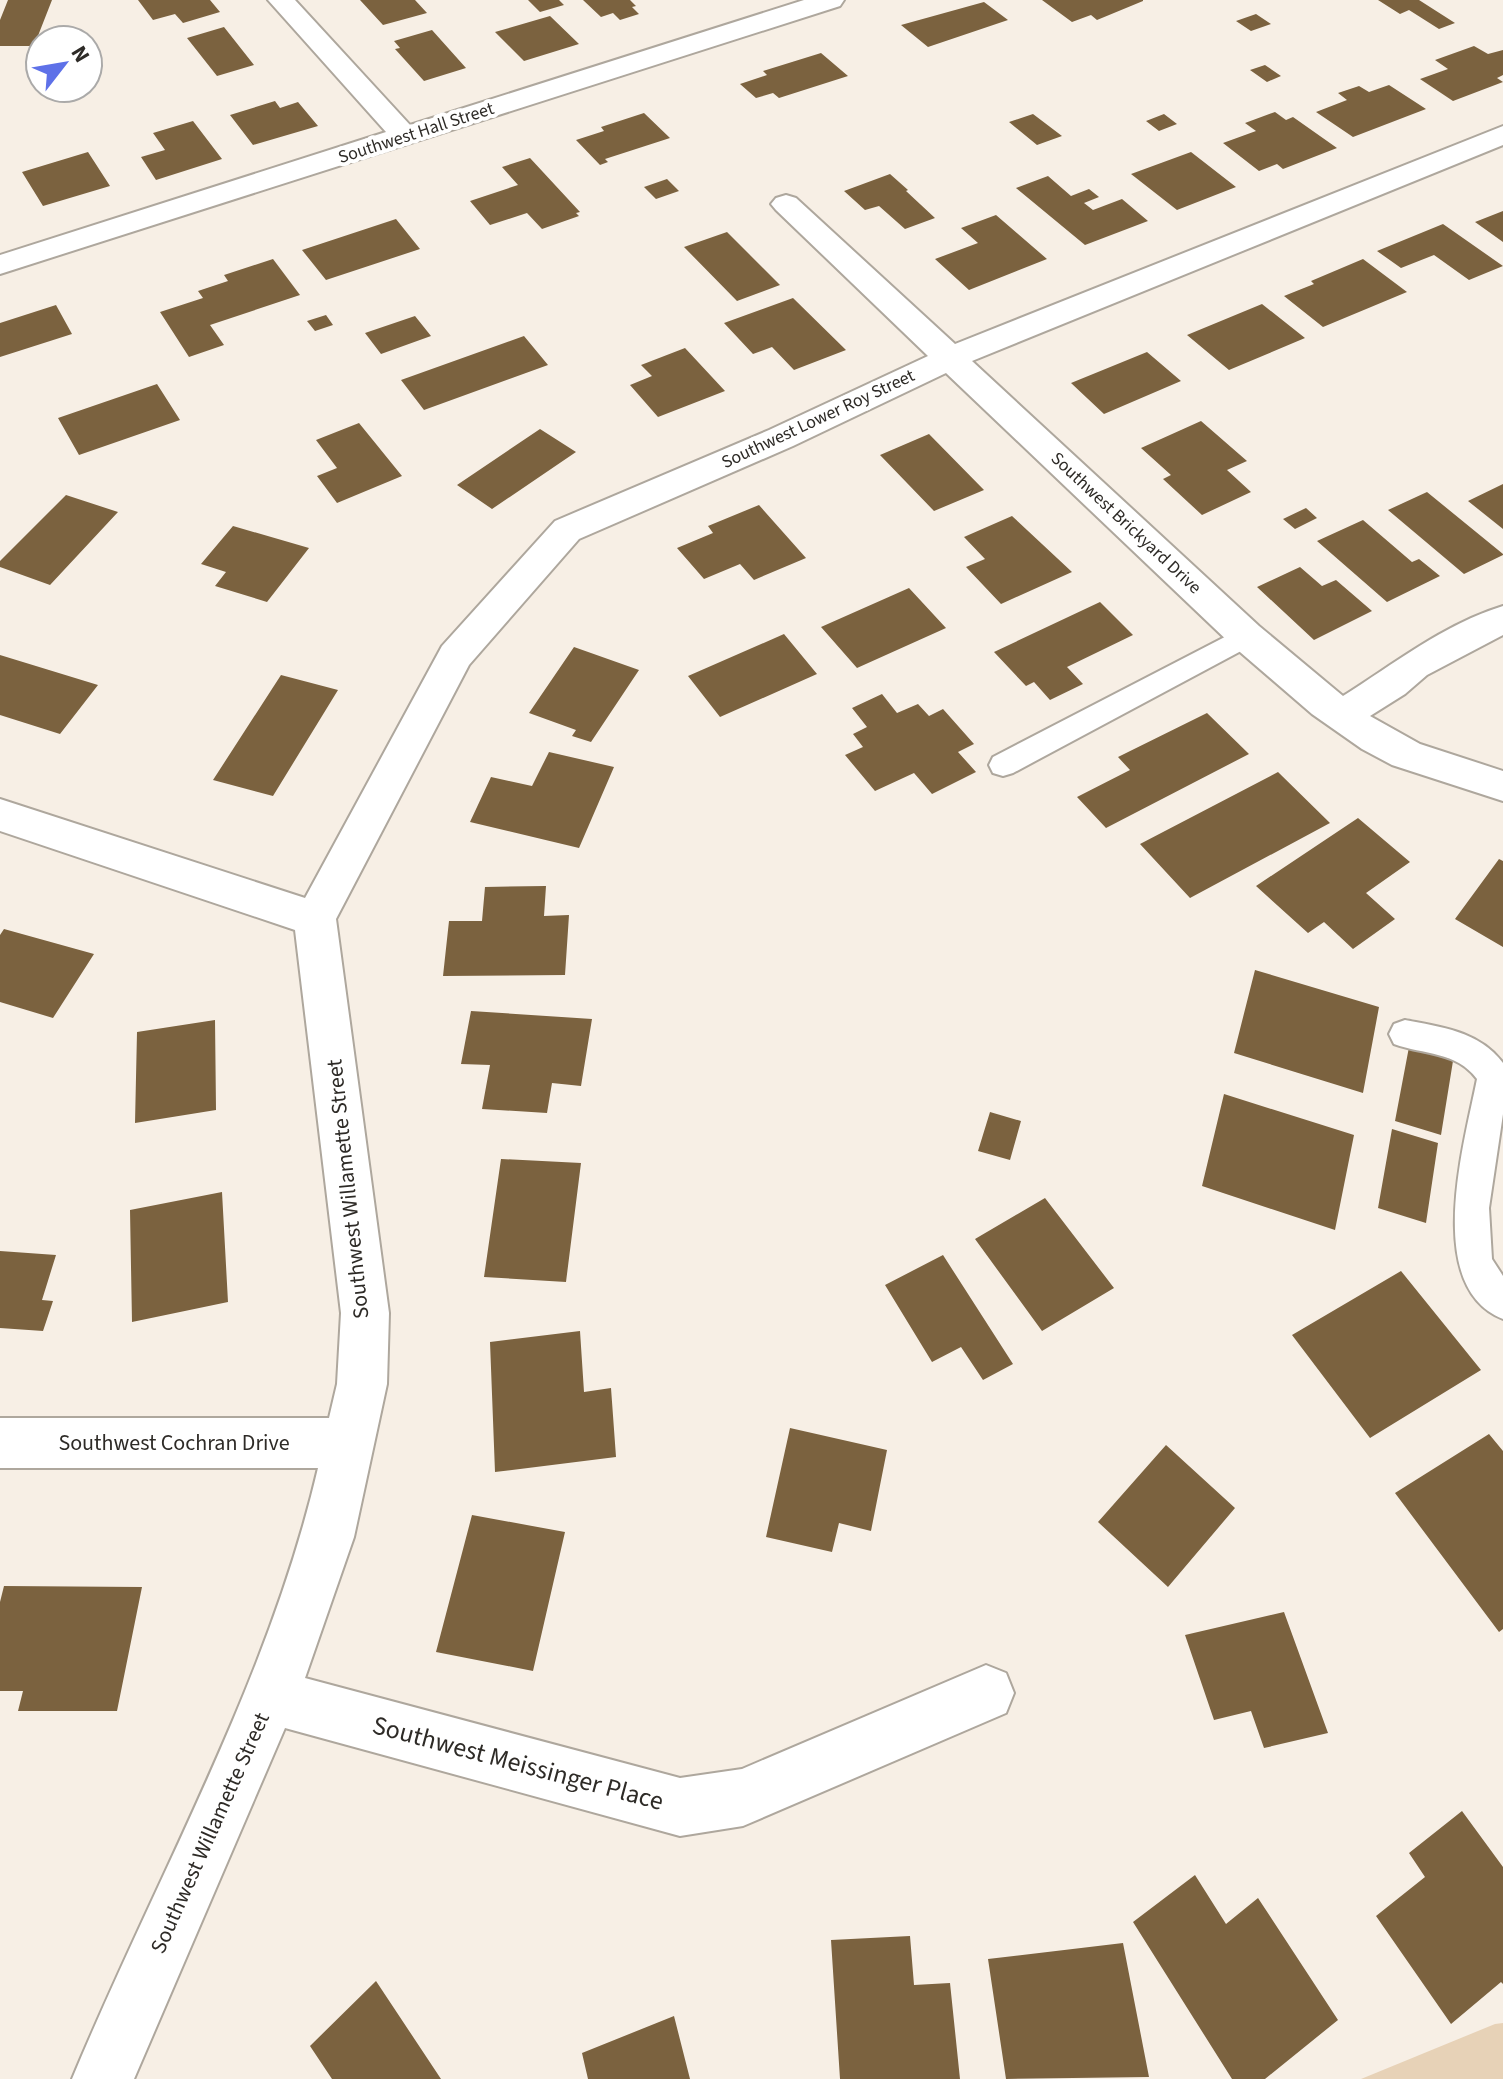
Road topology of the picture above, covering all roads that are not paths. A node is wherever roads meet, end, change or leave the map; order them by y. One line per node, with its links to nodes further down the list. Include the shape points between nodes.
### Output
1 (281, 0): 4 (street)
2 (831, 0): 4 (street, Southwest Hall Street)
3 (1503, 135): 7 (street, Southwest Lower Roy Street)
4 (406, 137): 6 (street, Southwest Hall Street)
5 (786, 204): 7 (street, Southwest Brickyard Drive)
6 (0, 265)
7 (950, 358): 9 (street, Southwest Brickyard Drive); 14 (street, Southwest Lower Roy Street, via 567,530 455,656)
8 (1503, 619): 10 (street, via 1414,665)
9 (1246, 636): 10 (street, Southwest Brickyard Drive); 11 (lane)
10 (1343, 715): 12 (street, Southwest Brickyard Drive, via 1409,756)
11 (1003, 765)
12 (1503, 786)
13 (0, 815): 14 (street)
14 (315, 919): 19 (street, Southwest Willamette Street, via 365,1313 362,1384)
15 (1405, 1034): 16 (lane, via 1459,1045 1483,1058 1494,1076 1471,1208)
16 (1487, 1249): 17 (lane, via 1482,1277)
17 (1503, 1302)
18 (0, 1443): 19 (street, Southwest Cochran Drive)
19 (349, 1443): 21 (street, Southwest Willamette Street, via 328,1537)
20 (986, 1693): 21 (street, Southwest Meissinger Place, via 743,1797 680,1807)
21 (271, 1696): 22 (street, Southwest Willamette Street)
22 (103, 2079)

